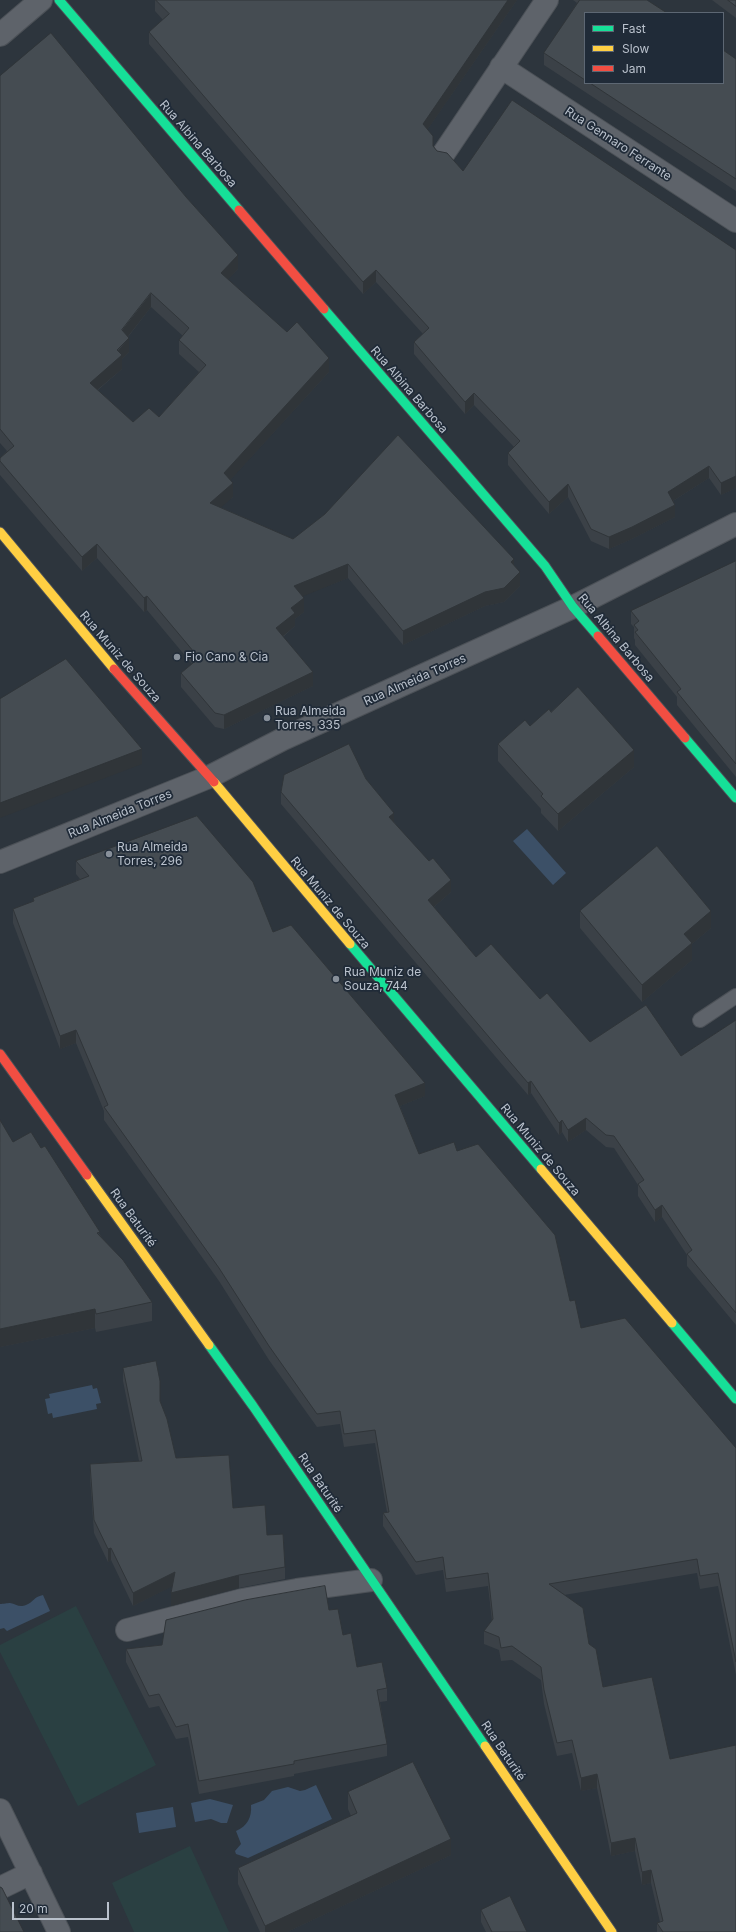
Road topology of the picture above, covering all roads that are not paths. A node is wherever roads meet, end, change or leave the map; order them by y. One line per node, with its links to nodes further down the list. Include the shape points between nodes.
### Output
1 (41, 0): 4 (street)
2 (59, 0): 10 (street, Rua Albina Barbosa, via 545,566)
3 (547, 0): 5 (street)
4 (1, 31)
5 (500, 68): 6 (street); 7 (street, Rua Gennaro Ferrante)
6 (444, 152)
7 (736, 221)
8 (736, 524): 10 (street, Rua Almeida Torres)
9 (0, 532): 11 (street, Rua Muniz de Souza, via 88,639)
10 (573, 607): 11 (street, Rua Almeida Torres, via 284,739); 12 (street, Rua Albina Barbosa)
11 (209, 777): 13 (street, Rua Almeida Torres); 17 (street, Rua Muniz de Souza)
12 (736, 798)
13 (0, 862)
14 (736, 996): 15 (lane)
15 (700, 1020)
16 (0, 1054): 18 (street, Rua Baturité, via 253,1406)
17 (736, 1399)
18 (371, 1580): 19 (street, via 242,1600); 24 (street, Rua Baturité)
19 (127, 1630)
20 (0, 1810): 21 (street)
21 (31, 1873): 22 (street); 23 (street)
22 (0, 1888)
23 (59, 1932)
24 (612, 1932)

